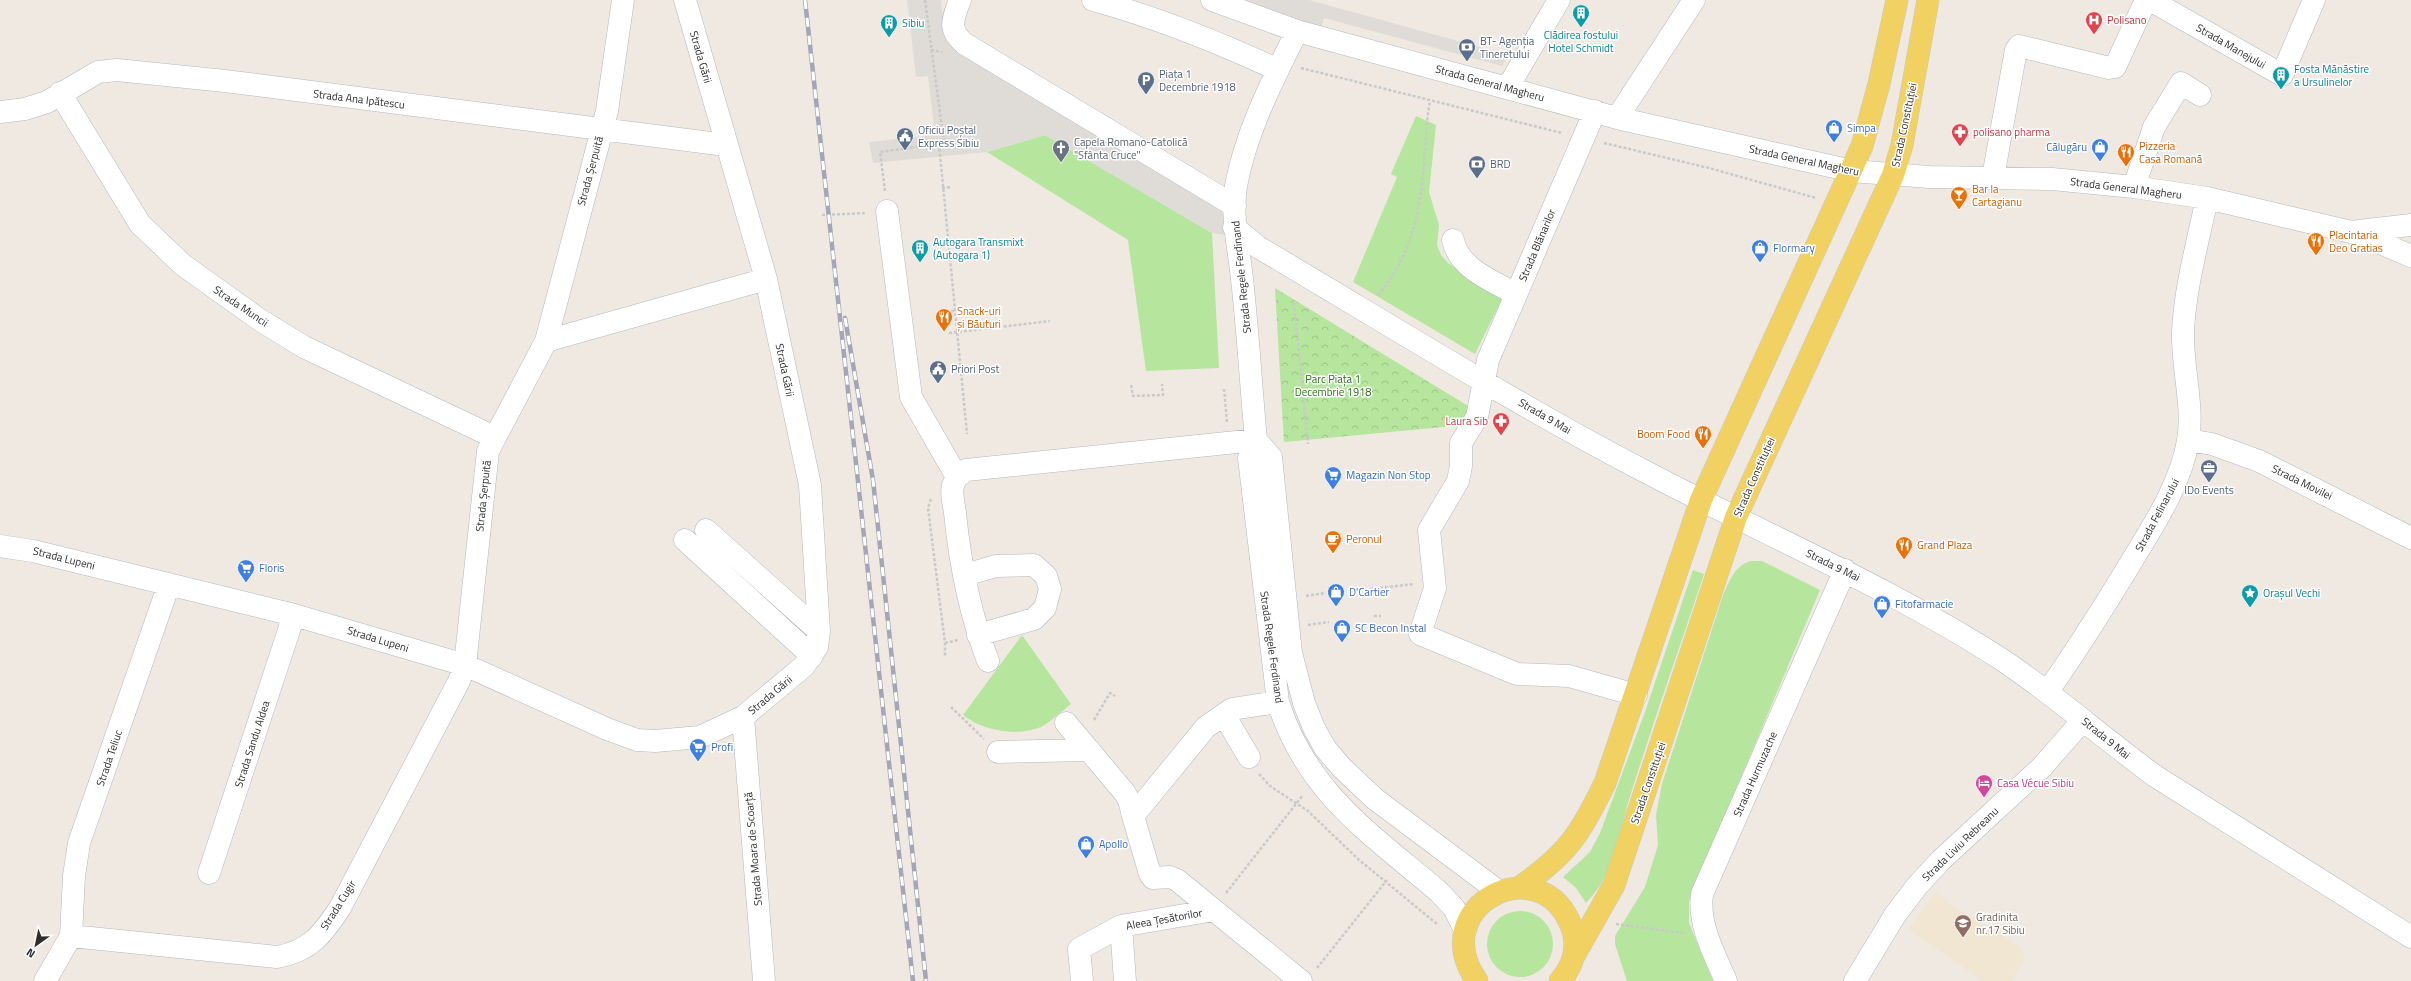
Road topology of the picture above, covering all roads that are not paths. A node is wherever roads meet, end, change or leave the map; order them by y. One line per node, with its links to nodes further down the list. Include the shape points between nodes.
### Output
1 (623, 0): 21 (street, Strada Șerpuită, via 607,111)
2 (685, 0): 22 (street, Strada Gării)
3 (960, 0): 29 (street, Strada 9 Mai, via 952,25 956,37)
4 (1093, 0): 14 (street, via 1203,35)
5 (1212, 0): 13 (street, Strada General Magheru)
6 (1559, 0): 15 (street)
7 (1694, 0): 20 (street)
8 (1897, 0): 23 (main road, via 1879,84 1862,146)
9 (1928, 0): 24 (main road, Strada Constituției, via 1902,145)
10 (2146, 0): 25 (street, via 2115,67 2109,68 2019,46 2016,50)
11 (2150, 0): 12 (street, Strada Manejului, via 2282,75)
12 (2314, 0)
13 (1297, 31): 14 (street, Strada Regele Ferdinand); 15 (street, Strada General Magheru)
14 (1280, 67): 29 (street, Strada Regele Ferdinand, via 1246,149 1236,186)
15 (1508, 87): 18 (street, Strada General Magheru)
16 (60, 92): 19 (street, Strada Ana Ipătescu, via 47,102 25,109); 21 (street, Strada Ana Ipătescu, via 98,72 117,70 225,81); 38 (street, Strada Muncii, via 140,224 183,265 260,320 304,347)
17 (2200, 95): 26 (street, via 2181,83 2154,127)
18 (1595, 111): 20 (street, Strada General Magheru); 35 (street, Strada Blănarilor)
19 (0, 112)
20 (1617, 118): 23 (street, Strada General Magheru)
21 (601, 129): 22 (street, Strada Ana Ipătescu); 36 (street, Strada Șerpuită)
22 (726, 145): 34 (street, Strada Gării)
23 (1852, 171): 24 (street, Strada General Magheru); 42 (main road)
24 (1893, 175): 25 (street, Strada General Magheru); 43 (main road, Strada Constituției)
25 (1992, 178): 26 (street, Strada General Magheru)
26 (2134, 187): 27 (street, Strada General Magheru)
27 (2207, 198): 31 (street, Strada General Magheru); 40 (street, Strada Felinarului, via 2190,280 2183,331)
28 (887, 210): 41 (street, via 911,397)
29 (1234, 216): 37 (street, Strada 9 Mai, via 1258,247); 39 (street, Strada Regele Ferdinand)
30 (2411, 225): 31 (street, Strada General Magheru)
31 (2351, 232): 33 (street)
32 (1453, 240): 35 (street, via 1463,261 1478,273)
33 (2411, 256)
34 (766, 280): 36 (street); 52 (street, Strada Gării, via 810,485)
35 (1516, 294): 37 (street, Strada Blănarilor, via 1488,360)
36 (546, 341): 38 (street, Strada Șerpuită)
37 (1484, 380): 42 (street, Strada 9 Mai, via 1598,446); 58 (street, Strada Blănarilor, via 1477,417 1462,443 1462,466 1458,481 1429,530 1435,588 1420,634 1517,674 1569,676)
38 (494, 437): 56 (street, Strada Șerpuită, via 485,463)
39 (1256, 440): 41 (street, via 966,470); 59 (street, Strada Regele Ferdinand, via 1249,458); 70 (street, Strada Regele Ferdinand, via 1271,456 1291,653 1296,679 1314,728 1325,748 1342,768 1375,799)
40 (2188, 440): 45 (street, Strada Movilei, via 2212,444 2259,461); 57 (street, Strada Felinarului, via 2183,462 2164,506 2108,600)
41 (955, 475): 49 (street, via 953,495)
42 (1701, 500): 43 (street, Strada 9 Mai); 58 (main road)
43 (1736, 517): 48 (street, Strada 9 Mai); 76 (main road, Strada Constituției, via 1614,885)
44 (706, 530): 52 (street)
45 (2411, 538)
46 (685, 540): 54 (street)
47 (0, 546): 50 (street, Strada Lupeni, via 33,550)
48 (1845, 570): 57 (street, Strada 9 Mai, via 1934,618); 84 (street, Strada Hurmuzache, via 1702,894 1700,911)
49 (965, 575): 53 (street); 53 (street, via 996,566 1034,565 1046,576 1050,589 1045,608 1034,619)
50 (169, 584): 51 (street, Strada Lupeni); 74 (street, Strada Teliuc, via 79,843 75,866)
51 (294, 615): 56 (street, Strada Lupeni); 68 (street, Strada Sandu Aldea)
52 (819, 631): 54 (street, Strada Gării, via 817,646)
53 (978, 636): 55 (street)
54 (812, 656): 61 (street, Strada Gării)
55 (988, 661)
56 (465, 665): 61 (street, Strada Lupeni, via 607,729 638,740 655,742 700,737); 74 (street, Strada Cugir, via 340,908 313,942 295,954 277,957)
57 (2048, 691): 62 (street, Strada 9 Mai)
58 (1636, 695): 69 (main road, via 1604,783 1587,820 1567,848 1546,869)
59 (1278, 702): 60 (street, via 1232,709); 73 (street, Strada Regele Ferdinand, via 1298,751 1316,779 1336,803 1439,892 1454,908)
60 (1224, 715): 66 (street); 67 (street, via 1206,727)
61 (743, 717): 79 (street, Strada Moara de Scoarță)
62 (2083, 720): 75 (street, Strada 9 Mai, via 2118,749 2207,810); 85 (street, Strada Liviu Rebreanu, via 2042,767 1941,860 1917,886 1895,915)
63 (1066, 723): 64 (street)
64 (1089, 750): 65 (street); 67 (street, via 1126,796)
65 (998, 752)
66 (1249, 757)
67 (1133, 816): 71 (street, Aleea Țesătorilor, via 1153,878 1170,877 1177,880)
68 (209, 873)
69 (1520, 887): 70 (main road); 76 (main road, via 1539,891 1556,900 1568,916)
70 (1498, 891): 73 (main road, via 1483,900 1475,909)
71 (1214, 910): 72 (street, Aleea Țesătorilor); 77 (street, Aleea Țesătorilor)
72 (1121, 926): 80 (street, via 1079,949); 81 (street, Aleea Țesătorilor)
73 (1465, 930): 82 (main road, via 1463,948 1467,965)
74 (71, 936): 78 (street)
75 (2411, 937)
76 (1575, 954): 83 (main road, Strada Constituției, via 1568,971)
77 (1309, 975)
78 (45, 981)
79 (764, 981)
80 (1082, 981)
81 (1125, 981)
82 (1477, 981)
83 (1560, 981)
84 (1726, 981)
85 (1855, 981)

